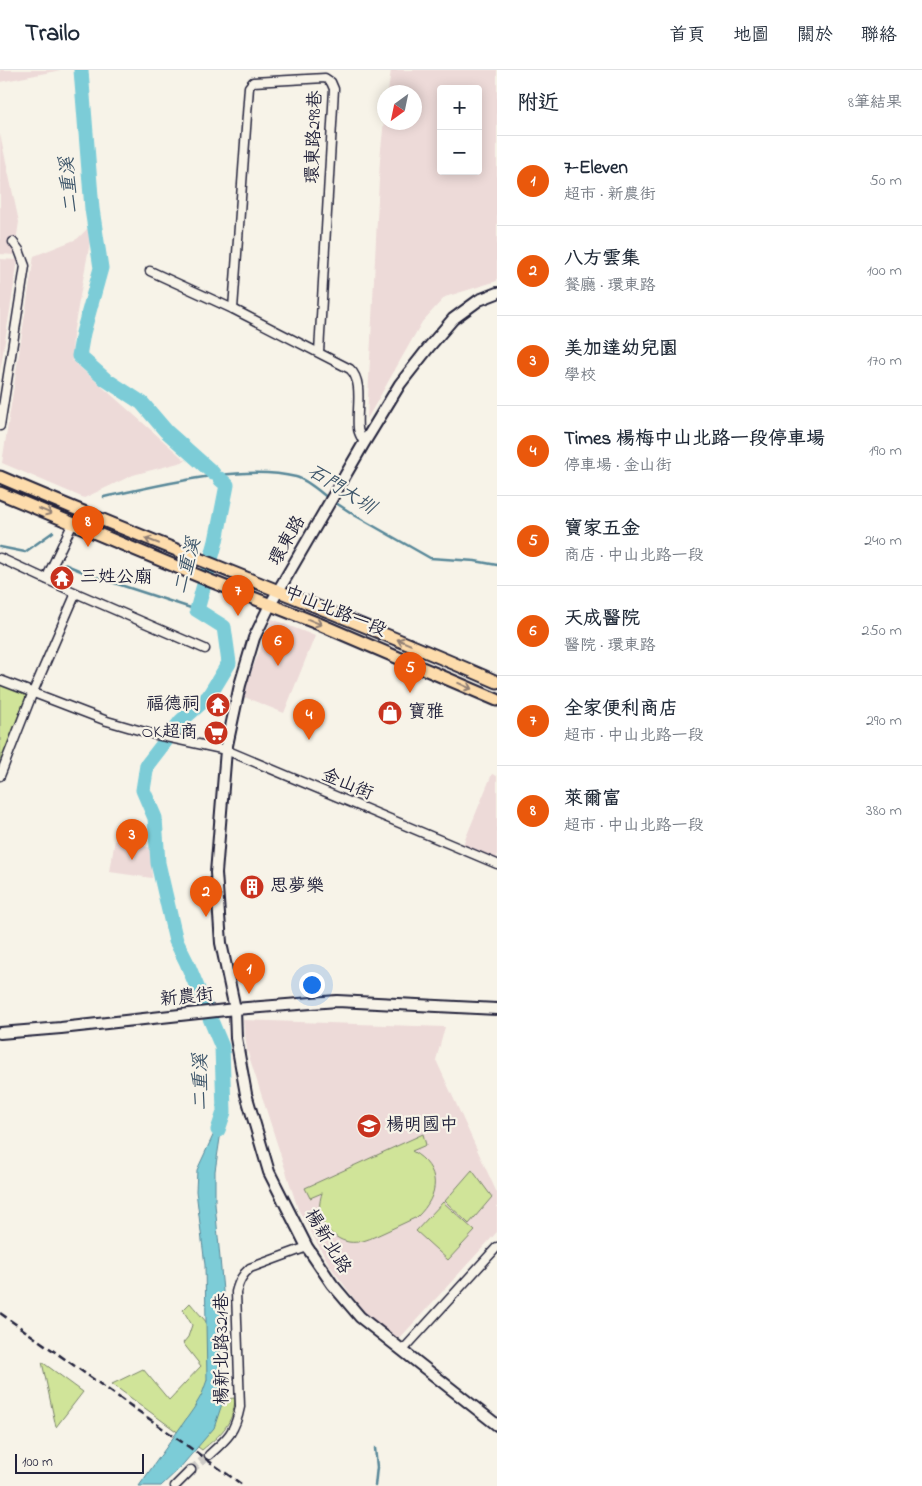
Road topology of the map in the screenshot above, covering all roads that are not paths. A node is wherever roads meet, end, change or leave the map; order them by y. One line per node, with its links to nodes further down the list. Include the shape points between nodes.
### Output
1 (13, 242): 6 (street, via 25,266)
2 (150, 271): 4 (street)
3 (497, 293): 7 (street, 環東路, via 479,300 453,319 400,384)
4 (233, 309): 5 (street); 5 (street, 環東路298巷, via 248,87 253,82 325,78 334,89)
5 (319, 352): 7 (street, via 355,374 358,430)
6 (0, 426)
7 (364, 443): 13 (street, 環東路)
8 (0, 478): 13 (main road, 中山北路一段, one-way to 8)
9 (0, 493): 10 (main road, one-way to 10)
10 (73, 523): 12 (street); 15 (main road, 中山北路一段)
11 (0, 558): 12 (street)
12 (46, 579): 14 (street)
13 (278, 591): 15 (street, 環東路); 18 (main road, 中山北路一段, one-way to 13)
14 (76, 593): 16 (street); 19 (street)
15 (270, 605): 20 (main road, 中山北路一段, one-way to 20); 21 (street, 環東路, via 254,638)
16 (205, 649)
17 (0, 680): 19 (street)
18 (497, 682)
19 (34, 692): 21 (street, 金山街, via 107,721); 22 (street)
20 (497, 700)
21 (226, 750): 23 (street, 金山街); 24 (street, 環東路, via 216,873 221,943)
22 (0, 776)
23 (497, 864)
24 (234, 1009): 25 (street, 新農街, via 337,1001); 26 (street, 新農街); 27 (street, 楊新北路, via 246,1094 269,1172)
25 (497, 1009)
26 (0, 1033)
27 (307, 1246): 29 (street, 楊新北路, via 332,1284 360,1317); 31 (street, 楊新北路321巷, via 250,1268 239,1282 236,1292 240,1406 236,1425)
28 (497, 1248): 29 (street)
29 (403, 1350): 30 (street, 楊新北路)
30 (497, 1426)
31 (209, 1455)
32 (191, 1470): 33 (street)
33 (175, 1486)

